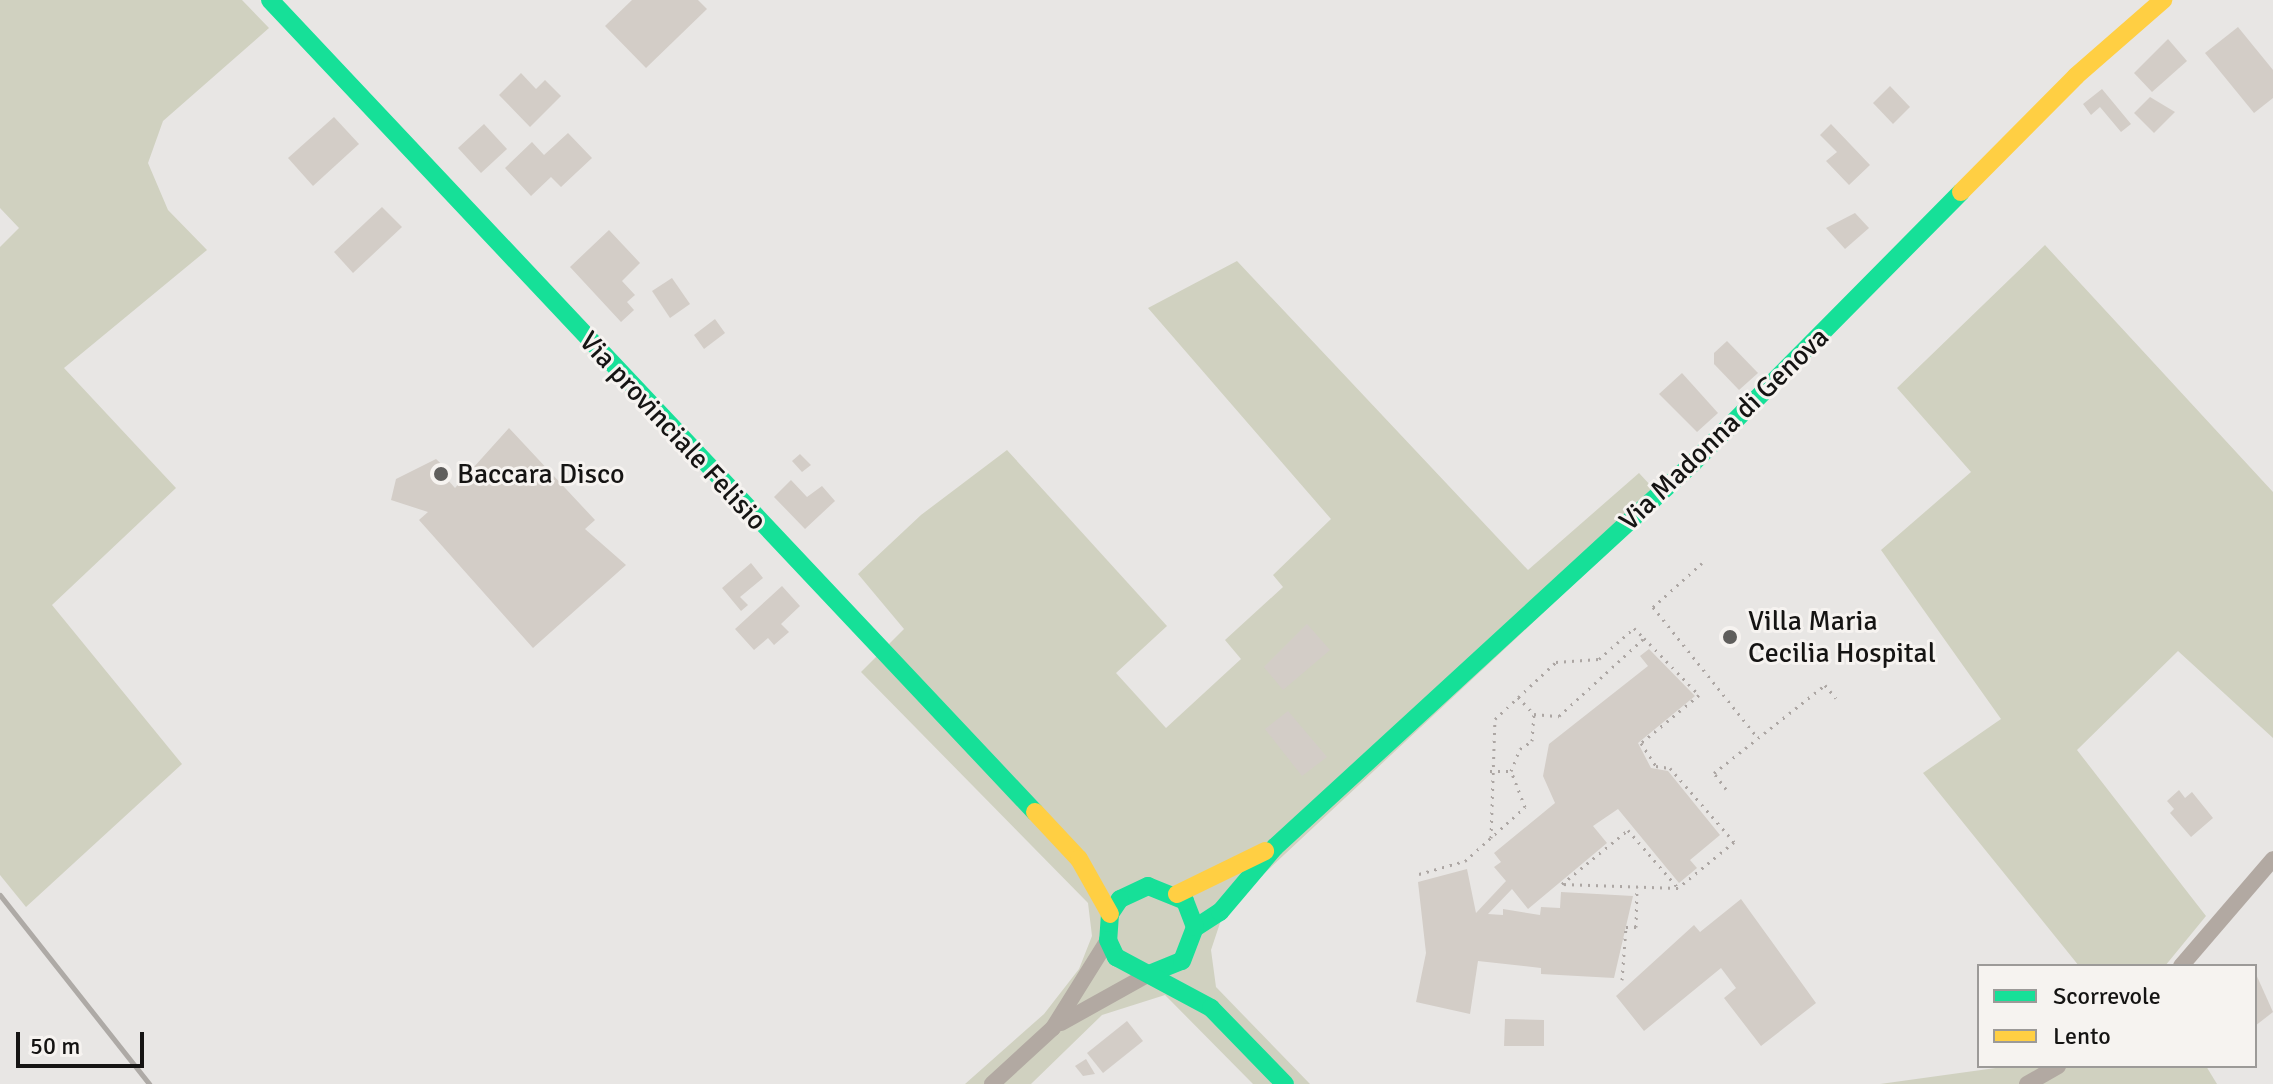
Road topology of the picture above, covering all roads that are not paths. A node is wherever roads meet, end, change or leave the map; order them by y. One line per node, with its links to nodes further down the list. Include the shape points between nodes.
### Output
1 (270, 0): 4 (main road, Via provinciale Felisio)
2 (2163, 0): 3 (main road, Via Madonna di Genova, via 2076,76 1694,462)
3 (1275, 847): 7 (main road, Via Madonna di Genova); 9 (main road, Via Madonna di Genova)
4 (1079, 859): 6 (main road); 8 (main road)
5 (2273, 859): 11 (street)
6 (1134, 889): 7 (main road, via 1161,886); 8 (main road)
7 (1177, 894): 9 (main road)
8 (1110, 914): 10 (main road)
9 (1194, 937): 12 (main road, via 1167,971); 13 (main road)
10 (1108, 940): 12 (main road, via 1131,969); 14 (street)
11 (2183, 964)
12 (1149, 974): 13 (main road); 14 (street)
13 (1211, 1008): 17 (main road)
14 (1053, 1028): 16 (street)
15 (2055, 1068): 18 (street)
16 (992, 1084)
17 (1285, 1084)
18 (2027, 1084)

